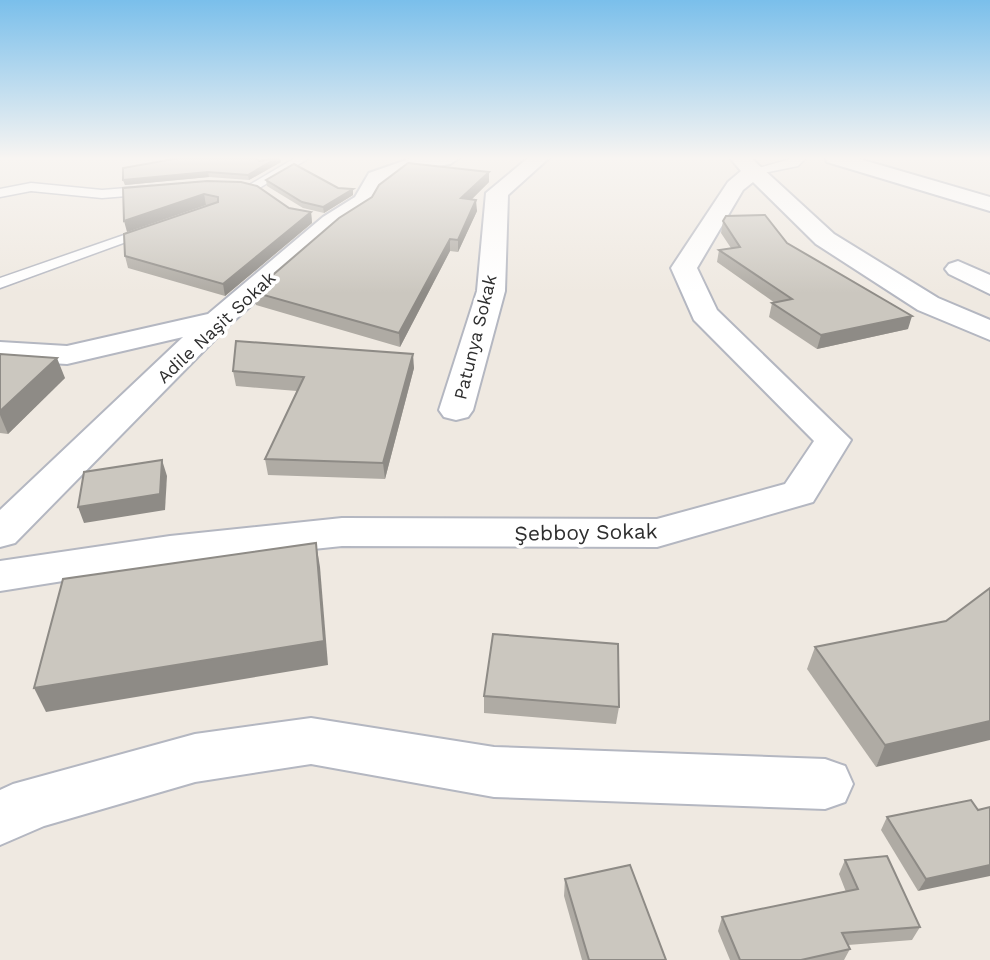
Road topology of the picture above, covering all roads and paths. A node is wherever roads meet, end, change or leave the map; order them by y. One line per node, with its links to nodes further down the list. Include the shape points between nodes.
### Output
1 (360, 203): 9 (street, Adile Naşit Sokak, via 320,219)
2 (496, 203): 12 (street, Patunya Sokak, via 491,291)
3 (725, 203): 14 (street, Şebboy Sokak, via 684,268 704,314 833,440 799,493 657,533 342,532 170,550)
4 (787, 203): 10 (street, via 825,239 928,304)
5 (161, 227): 7 (lane)
6 (958, 269): 8 (street)
7 (0, 283)
8 (990, 286)
9 (218, 320): 11 (street, via 67,355); 13 (street, Adile Naşit Sokak)
10 (990, 331)
11 (0, 351)
12 (456, 410)
13 (0, 533)
14 (0, 576)
15 (825, 784): 16 (street, via 494,772 311,741 195,758 33,803)
16 (0, 818)

